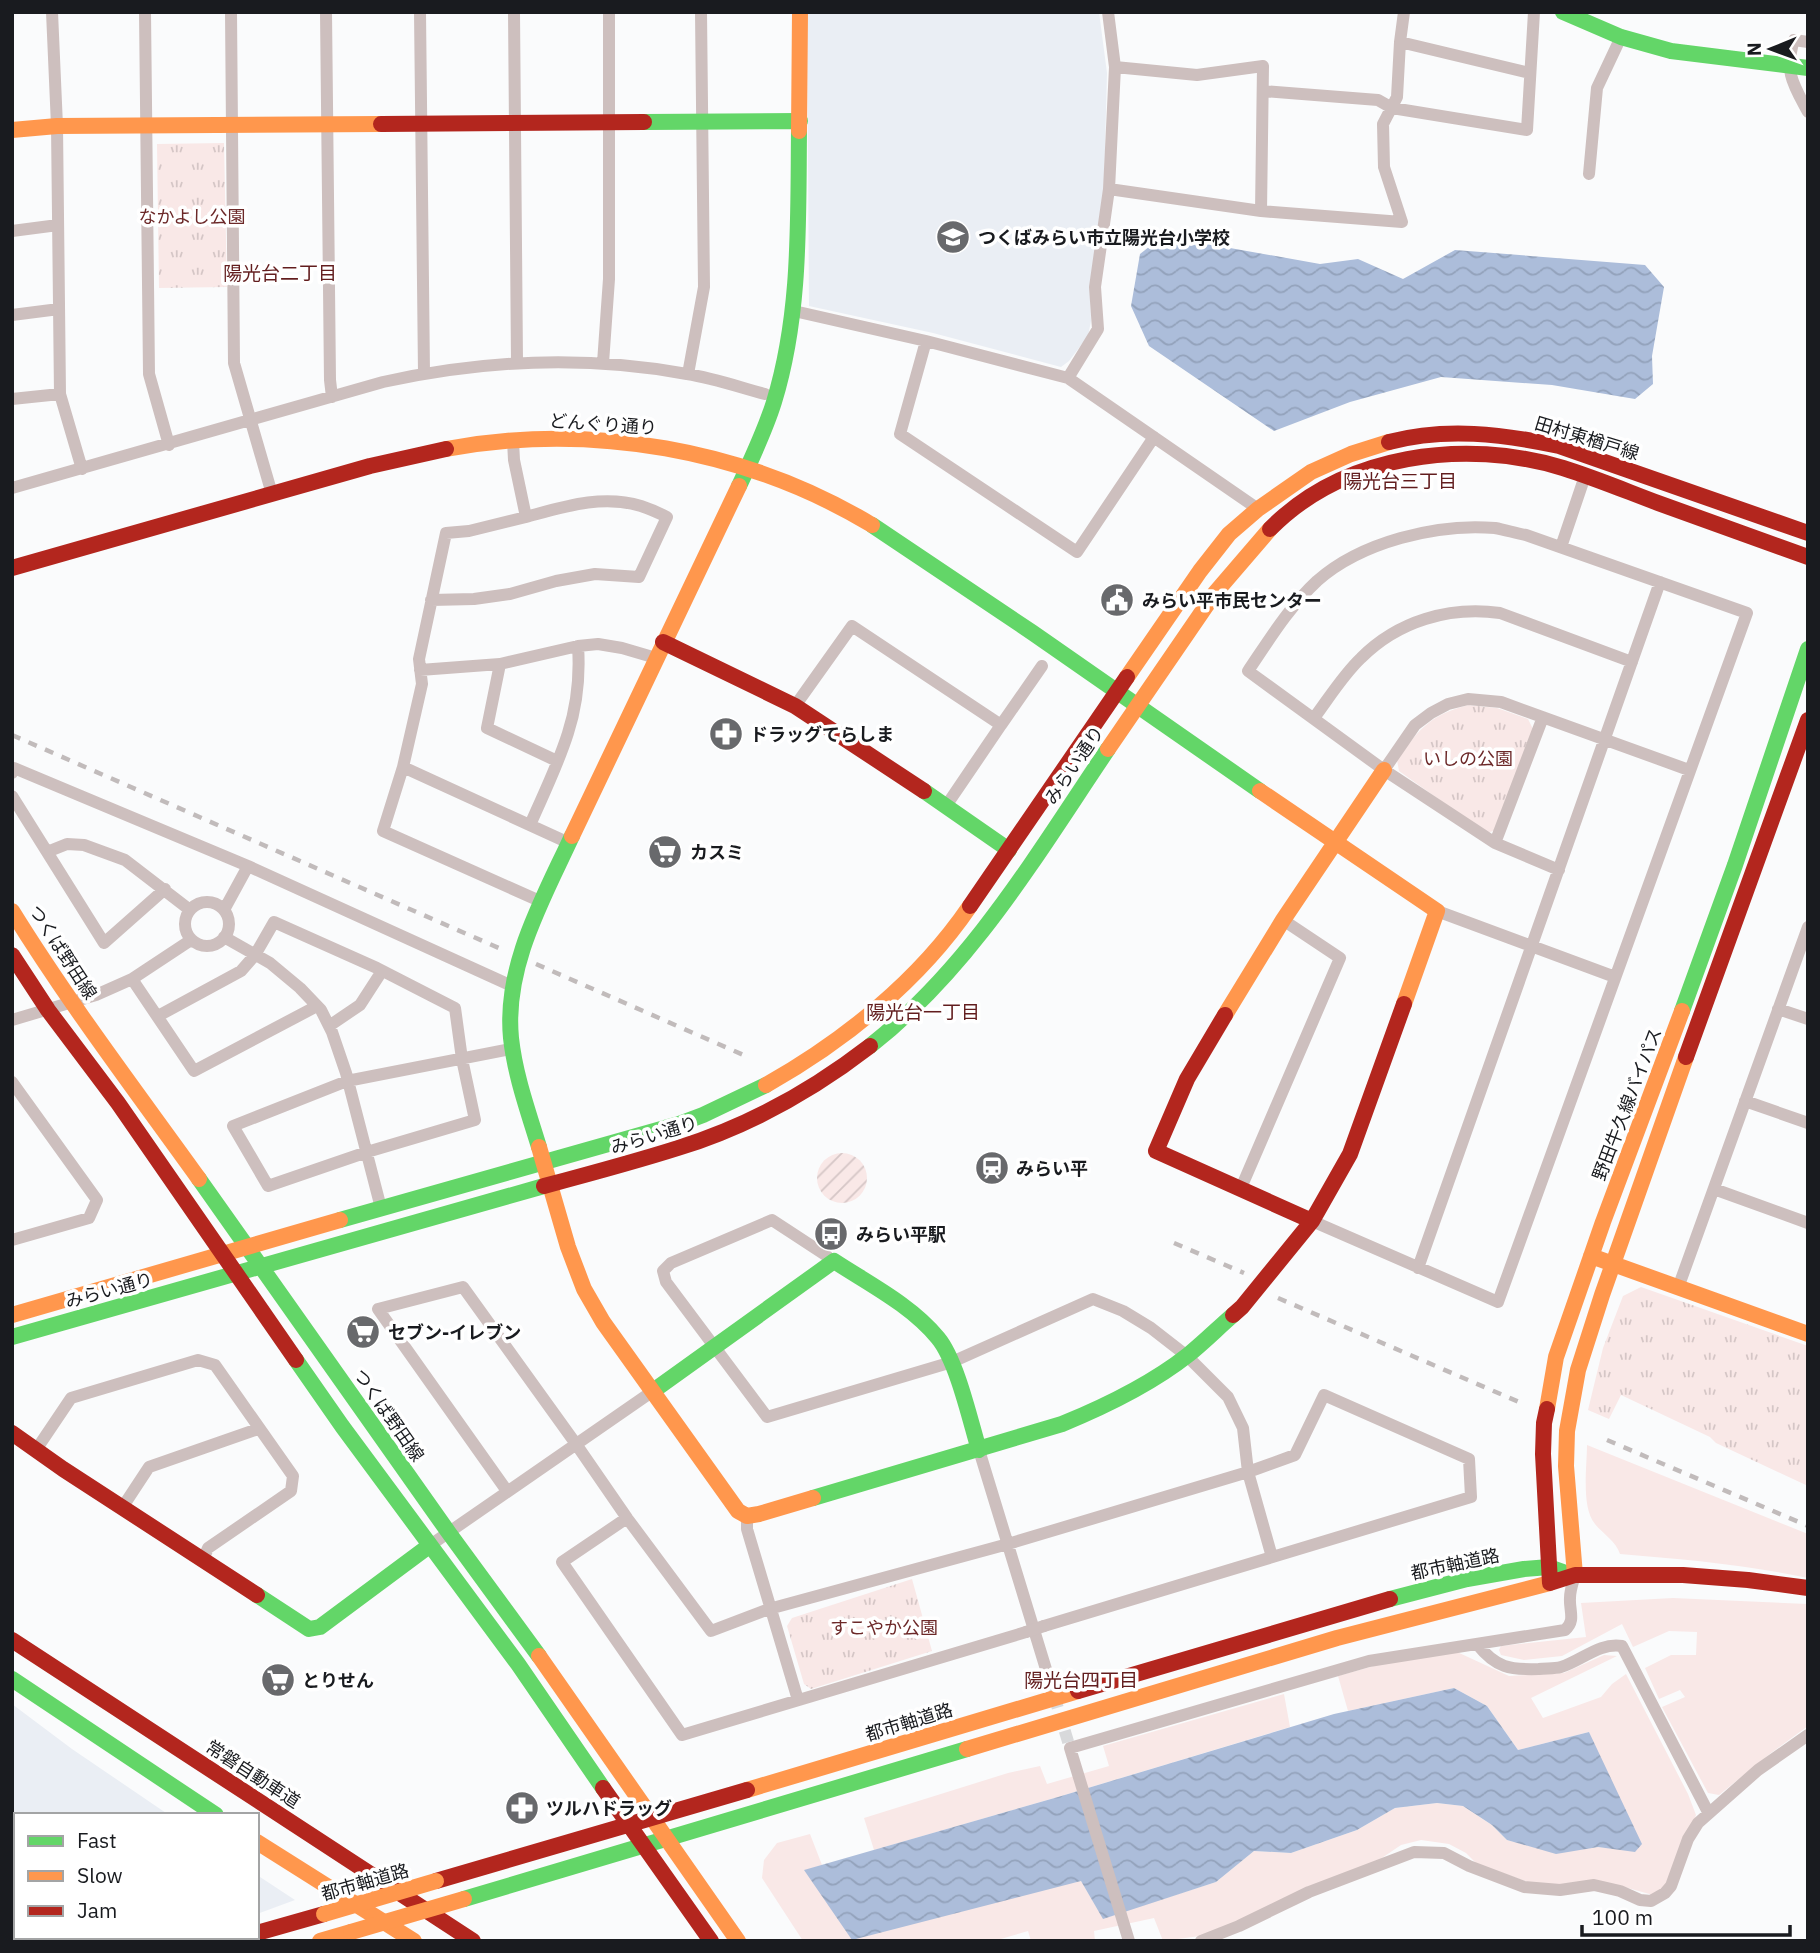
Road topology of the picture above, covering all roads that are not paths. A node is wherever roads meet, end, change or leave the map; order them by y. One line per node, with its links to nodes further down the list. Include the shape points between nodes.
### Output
1 (52, 12): 33 (street)
2 (145, 12): 32 (street)
3 (231, 12): 30 (street)
4 (326, 12): 31 (street)
5 (420, 12): 27 (street)
6 (514, 12): 28 (street)
7 (609, 12): 29 (street)
8 (701, 12): 26 (street)
9 (800, 12): 25 (main road)
10 (1108, 12): 18 (street)
11 (1404, 12): 15 (street)
12 (1534, 12): 20 (street)
13 (1563, 12): 14 (main road)
14 (1621, 37): 17 (main road, via 1671,51); 35 (street, via 1597,88)
15 (1400, 42): 20 (street); 23 (street, via 1397,97)
16 (1808, 42): 17 (street, via 1794,40)
17 (1788, 65): 19 (main road); 22 (street, via 1794,89)
18 (1115, 67): 21 (street, via 1197,75 1263,66); 36 (street)
19 (1808, 68)
20 (1530, 73): 23 (street, via 1527,130)
21 (1262, 91): 23 (street, via 1378,100); 37 (street)
22 (1804, 94): 24 (street)
23 (1391, 108): 37 (street, via 1383,124 1384,167 1402,222)
24 (1808, 113)
25 (800, 121): 26 (main road); 41 (main road)
26 (703, 122): 29 (main road); 47 (street, via 704,287)
27 (421, 123): 28 (main road); 31 (main road); 46 (street)
28 (515, 123): 29 (main road); 44 (street)
29 (610, 123): 45 (street)
30 (232, 124): 31 (main road); 32 (main road); 53 (street, via 234,363)
31 (327, 124): 51 (street)
32 (146, 125): 33 (main road); 56 (street, via 149,374)
33 (57, 126): 34 (main road); 38 (street)
34 (12, 130)
35 (1589, 174)
36 (1110, 189): 37 (street); 48 (street, via 1095,287 1098,329)
37 (1261, 211)
38 (58, 225): 39 (street); 40 (street)
39 (12, 231)
40 (59, 309): 42 (street); 49 (street)
41 (794, 311): 43 (street); 57 (main road, via 775,396)
42 (12, 315)
43 (926, 341): 48 (street); 54 (street, via 900,434 1077,552)
44 (517, 362): 45 (street); 46 (street)
45 (603, 363): 47 (street)
46 (424, 373): 51 (street)
47 (688, 374): 50 (street)
48 (1068, 378): 54 (street)
49 (60, 394): 52 (street); 58 (street)
50 (765, 394)
51 (332, 397): 53 (street)
52 (12, 399)
53 (250, 421): 56 (street); 61 (street)
54 (1154, 437): 62 (street)
55 (513, 440): 57 (main road, どんぐり通り, via 636,443); 61 (main road, どんぐり通り, via 421,454); 63 (street)
56 (169, 445): 58 (street)
57 (746, 468): 70 (main road); 78 (main road, どんぐり通り, via 838,505 887,534)
58 (82, 469): 60 (street)
59 (1585, 476): 65 (street); 66 (main road, 田村東楢戸線); 79 (main road, 田村東楢戸線, via 1536,461 1457,453 1393,462 1328,486 1297,505 1238,563)
60 (12, 488)
61 (272, 494): 67 (main road, どんぐり通り)
62 (1258, 509): 64 (main road, 田村東楢戸線, via 1311,472 1351,454 1392,441 1479,433 1559,446); 78 (main road, 田村東楢戸線, via 1229,534 1200,571)
63 (526, 517): 69 (street, via 446,533); 69 (street, via 598,501 641,506 667,517 639,577 595,574 498,596)
64 (1808, 533)
65 (1561, 547): 68 (street); 82 (street, via 1496,528 1454,528 1378,546 1318,581 1284,619 1248,671)
66 (1808, 557)
67 (12, 568)
68 (1660, 582): 74 (street); 89 (street, via 1747,613)
69 (431, 600): 77 (street)
70 (663, 642): 73 (main road); 80 (main road)
71 (578, 646): 73 (street, via 622,648); 75 (street); 86 (street, via 577,694)
72 (1808, 649): 143 (main road, 野田牛久線バイパス, via 1730,878)
73 (656, 657): 94 (main road)
74 (1632, 662): 82 (street, via 1500,614 1445,613 1387,636 1360,658); 85 (street)
75 (500, 664): 77 (street); 86 (street, via 487,728)
76 (1042, 666): 84 (street)
77 (420, 670): 87 (street, via 422,684)
78 (1118, 691): 79 (main road, どんぐり通り); 97 (main road, みらい通り)
79 (1138, 705): 95 (main road, どんぐり通り); 134 (main road, みらい通り, via 986,928 936,987 886,1034 790,1100 751,1120 679,1149)
80 (794, 706): 84 (street, via 852,626); 92 (main road)
81 (1543, 717): 85 (street); 88 (street, via 1487,700 1448,704 1415,725); 96 (street)
82 (1314, 718): 88 (street)
83 (1808, 720): 145 (main road)
84 (1001, 725): 92 (street)
85 (1605, 739): 89 (street); 100 (street)
86 (557, 761): 93 (street)
87 (403, 767): 93 (street); 102 (street, via 383,831)
88 (1384, 770): 95 (main road); 96 (street)
89 (1689, 770): 115 (street)
90 (12, 772): 99 (street, via 14,768)
91 (12, 796): 98 (street)
92 (946, 806): 97 (main road)
93 (530, 825): 94 (street)
94 (569, 843): 102 (main road)
95 (1334, 843): 106 (main road, どんぐり通り); 107 (main road)
96 (1495, 843): 100 (street)
97 (1009, 850): 133 (main road, みらい通り, via 963,916 919,967 880,1005 810,1058 749,1094 679,1124)
98 (47, 852): 101 (street, via 67,844 85,845 125,860); 101 (street, via 104,943)
99 (248, 866): 104 (street); 117 (street)
100 (1559, 870): 111 (street)
101 (165, 889): 103 (street)
102 (542, 901): 117 (main road)
103 (190, 910): 104 (street, via 203,902); 110 (street, via 185,928)
104 (223, 910): 109 (street, via 229,924)
105 (12, 911): 118 (main road, つくば野田線)
106 (1437, 911): 111 (street); 138 (main road, via 1350,1154)
107 (1283, 920): 135 (street, via 1340,958); 135 (main road, via 1187,1079 1156,1151)
108 (1808, 927): 120 (street)
109 (225, 937): 110 (street, via 212,946); 113 (street)
110 (191, 940): 116 (street)
111 (1530, 946): 115 (street); 147 (street)
112 (12, 955): 121 (main road)
113 (255, 955): 114 (street, via 274,922); 119 (street); 122 (street, via 241,971)
114 (382, 971): 125 (street, via 360,1005); 127 (street, via 455,1008)
115 (1615, 977): 147 (street, via 1498,1302)
116 (132, 979): 118 (street); 122 (street)
117 (512, 986): 126 (main road)
118 (72, 1002): 121 (street); 141 (main road, つくば野田線)
119 (317, 1006): 122 (street, via 194,1072); 125 (street)
120 (1778, 1009): 123 (street); 130 (street)
121 (48, 1010): 124 (street); 142 (main road)
122 (158, 1016)
123 (1808, 1019)
124 (12, 1020)
125 (329, 1026): 128 (street)
126 (511, 1049): 127 (street); 133 (main road)
127 (462, 1059): 128 (street); 132 (street, via 475,1119)
128 (347, 1081): 132 (street); 132 (street, via 233,1126 268,1186)
129 (12, 1082): 140 (street, via 97,1200 89,1218)
130 (1745, 1101): 131 (street); 136 (street)
131 (1808, 1123)
132 (367, 1152): 137 (street)
133 (543, 1162): 134 (main road); 137 (main road, みらい通り)
134 (549, 1186): 146 (main road, みらい通り); 156 (main road, via 584,1289)
135 (1241, 1188): 138 (main road)
136 (1714, 1189): 139 (street); 149 (street)
137 (382, 1208): 141 (main road, みらい通り)
138 (1312, 1221): 147 (street); 154 (main road, via 1242,1307)
139 (1808, 1223)
140 (12, 1240)
141 (247, 1246): 142 (main road, みらい通り); 146 (main road, つくば野田線)
142 (222, 1254): 148 (main road); 150 (main road, みらい通り)
143 (1591, 1256): 145 (main road); 172 (main road, 野田牛久線バイパス, via 1556,1357 1544,1423)
144 (831, 1262): 153 (main road); 153 (street, via 772,1220 670,1263 663,1270 666,1282); 155 (main road, via 907,1310 939,1339)
145 (1614, 1264): 149 (main road); 173 (main road, via 1578,1370 1567,1431)
146 (262, 1267): 148 (main road, みらい通り); 167 (main road, つくば野田線)
147 (1418, 1268)
148 (236, 1275): 152 (main road, みらい通り); 169 (main road)
149 (1678, 1288): 151 (main road)
150 (12, 1315)
151 (1808, 1334)
152 (12, 1337)
153 (713, 1348): 155 (street, via 767,1417); 156 (main road)
154 (1187, 1356): 155 (street, via 1152,1328 1093,1299); 161 (main road, via 1097,1410); 162 (street, via 1228,1397 1243,1428)
155 (952, 1362): 161 (main road)
156 (653, 1391): 159 (street); 165 (main road, via 738,1511)
157 (258, 1429): 160 (street, via 215,1365 198,1360 71,1398); 164 (street, via 149,1467); 171 (street, via 293,1476 291,1491 208,1548)
158 (12, 1433): 160 (main road)
159 (576, 1444): 163 (street); 163 (street, via 463,1287 378,1309); 166 (street)
160 (36, 1450): 164 (main road)
161 (979, 1450): 165 (main road); 168 (street)
162 (1248, 1472): 168 (street); 170 (street); 170 (street, via 1295,1455 1324,1395 1469,1459 1471,1497)
163 (507, 1491): 167 (street)
164 (122, 1508): 171 (main road)
165 (747, 1516): 175 (street)
166 (627, 1518): 175 (street, via 711,1631); 180 (street, via 562,1562 682,1735)
167 (449, 1533): 169 (street); 184 (main road, つくば野田線)
168 (1008, 1544): 175 (street); 179 (street)
169 (429, 1546): 171 (main road, via 320,1626 309,1629); 185 (main road, via 518,1664)
170 (1272, 1557): 180 (street, bridge)
171 (204, 1560)
172 (1550, 1575): 173 (main road, 都市軸道路); 184 (main road, 都市軸道路, via 1524,1569 1399,1596); 186 (main road, 都市軸道路)
173 (1575, 1575): 174 (main road, 都市軸道路, via 1683,1575); 177 (street, via 1572,1621 1565,1630)
174 (1808, 1588)
175 (769, 1609): 180 (street)
176 (12, 1640): 192 (main road, 常磐自動車道)
177 (1477, 1644): 182 (street, via 1489,1659 1515,1670 1559,1668 1614,1644 1622,1646); 195 (street, via 1369,1661 1070,1748)
178 (12, 1679): 183 (main road)
179 (1049, 1679)
180 (798, 1700)
181 (1808, 1735): 182 (street)
182 (1708, 1812): 196 (street, via 1688,1839 1671,1886 1651,1901 1594,1885 1560,1890 1524,1888 1444,1853 1414,1852 1309,1892)
183 (213, 1813)
184 (653, 1818): 185 (main road, 都市軸道路); 186 (main road, つくば野田線)
185 (628, 1825): 188 (main road); 189 (main road, 都市軸道路, bridge)
186 (666, 1838): 188 (main road, 都市軸道路); 194 (main road, つくば野田線)
187 (259, 1843): 191 (main road)
188 (642, 1845): 190 (main road, 都市軸道路, bridge); 193 (main road)
189 (259, 1932)
190 (320, 1941)
191 (414, 1941)
192 (472, 1941)
193 (711, 1941)
194 (738, 1941)
195 (1129, 1941)
196 (1202, 1941)

